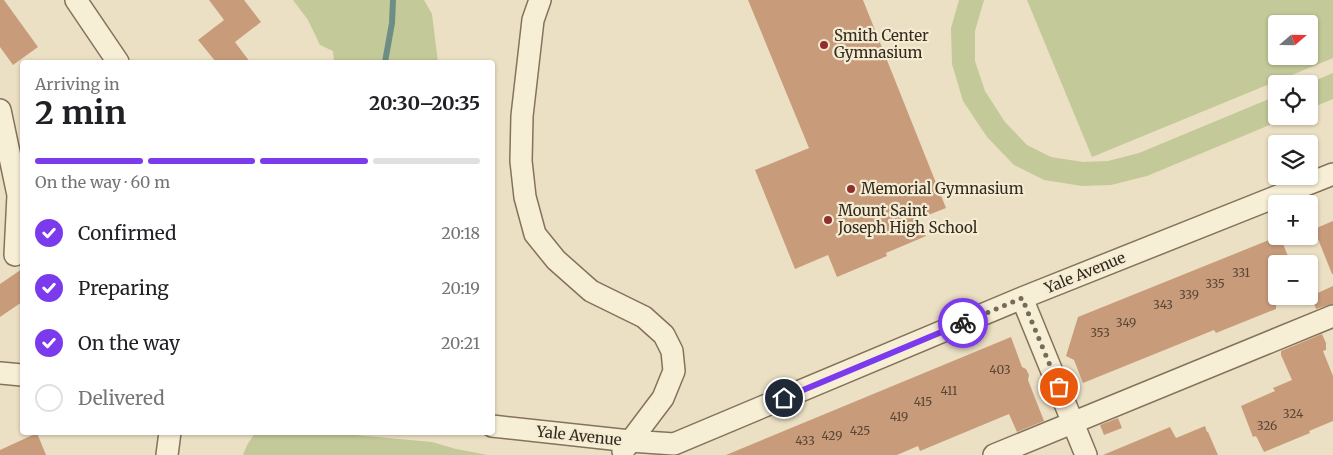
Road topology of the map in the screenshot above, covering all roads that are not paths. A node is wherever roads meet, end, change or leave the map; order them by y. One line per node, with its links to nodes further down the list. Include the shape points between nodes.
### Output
1 (76, 0): 3 (street)
2 (540, 0): 14 (street, via 533,20 522,116 521,161 525,197 535,234 556,260 591,290 644,317 664,335 672,350 674,371 663,398)
3 (117, 60)
4 (0, 110): 6 (street, via 18,195)
5 (1333, 174): 7 (street, Yale Avenue)
6 (15, 255)
7 (1022, 298): 11 (street); 14 (street, Yale Avenue, via 674,444)
8 (1333, 316): 11 (street)
9 (0, 373): 10 (street)
10 (20, 375)
11 (1073, 422): 16 (street); 17 (street)
12 (495, 426): 14 (street, Yale Avenue)
13 (170, 435): 15 (street)
14 (625, 448)
15 (167, 455)
16 (994, 455)
17 (1086, 455)

